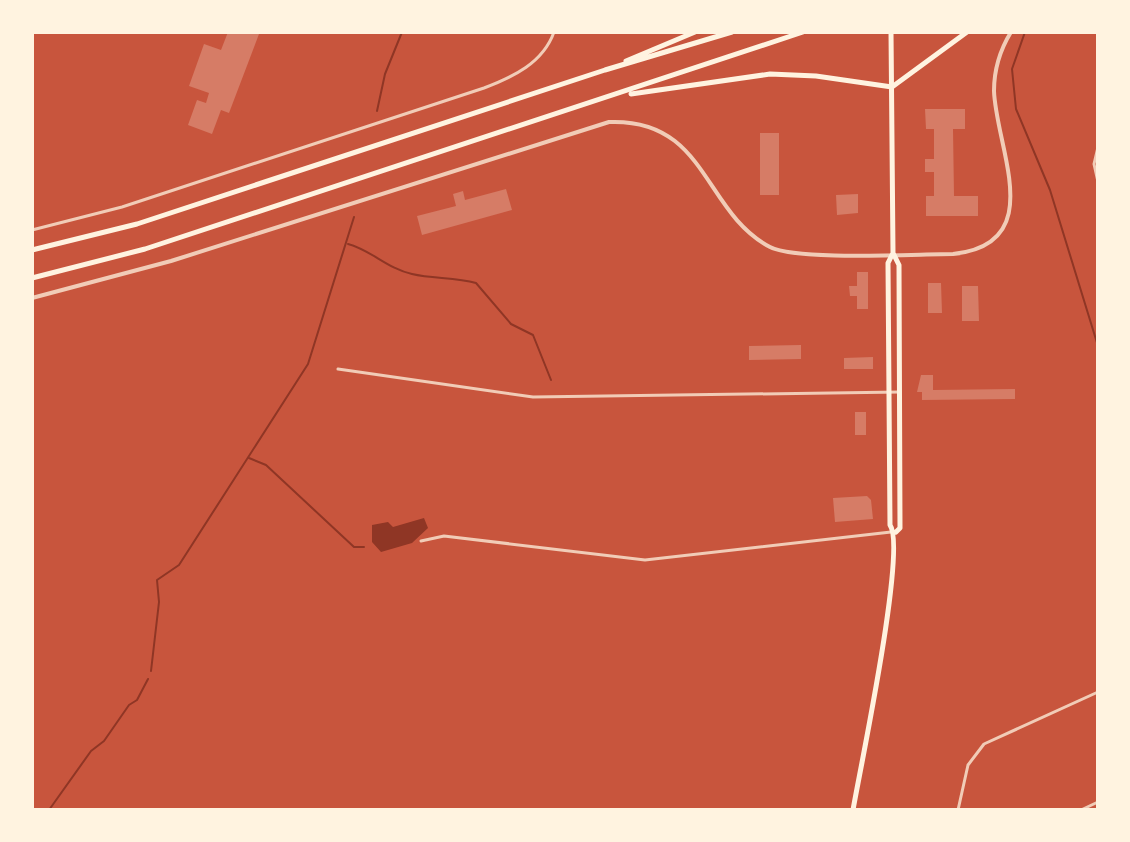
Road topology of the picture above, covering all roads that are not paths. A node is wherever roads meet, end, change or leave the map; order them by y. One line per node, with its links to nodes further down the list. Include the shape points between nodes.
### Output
1 (554, 32): 13 (street, via 526,68 484,88 122,207)
2 (695, 32): 8 (main road)
3 (732, 32): 8 (main road)
4 (803, 32): 10 (main road)
5 (967, 32): 9 (main road)
6 (1011, 32): 15 (street, via 998,61 994,89 1011,184 1006,222 990,242 966,253)
7 (891, 36): 9 (main road)
8 (605, 70): 14 (main road, via 137,224)
9 (892, 87): 10 (main road, via 770,74); 15 (main road)
10 (618, 96): 16 (main road, via 124,256)
11 (1098, 147): 12 (street)
12 (1098, 182)
13 (32, 230)
14 (32, 250)
15 (893, 253): 17 (street, via 815,255 772,248 752,234 672,138 642,124 609,122 158,266); 19 (main road, via 888,263); 20 (main road, via 899,265)
16 (32, 278)
17 (32, 298)
18 (338, 369): 19 (street, via 533,397)
19 (889, 392): 20 (street); 21 (main road, via 890,525)
20 (900, 392): 21 (main road, via 900,528)
21 (895, 532): 22 (street, via 669,559 605,557 444,536); 25 (main road, via 892,584)
22 (421, 541)
23 (1098, 692): 26 (street, via 984,744 968,765)
24 (1098, 802): 27 (street)
25 (853, 810)
26 (958, 810)
27 (1081, 810)

